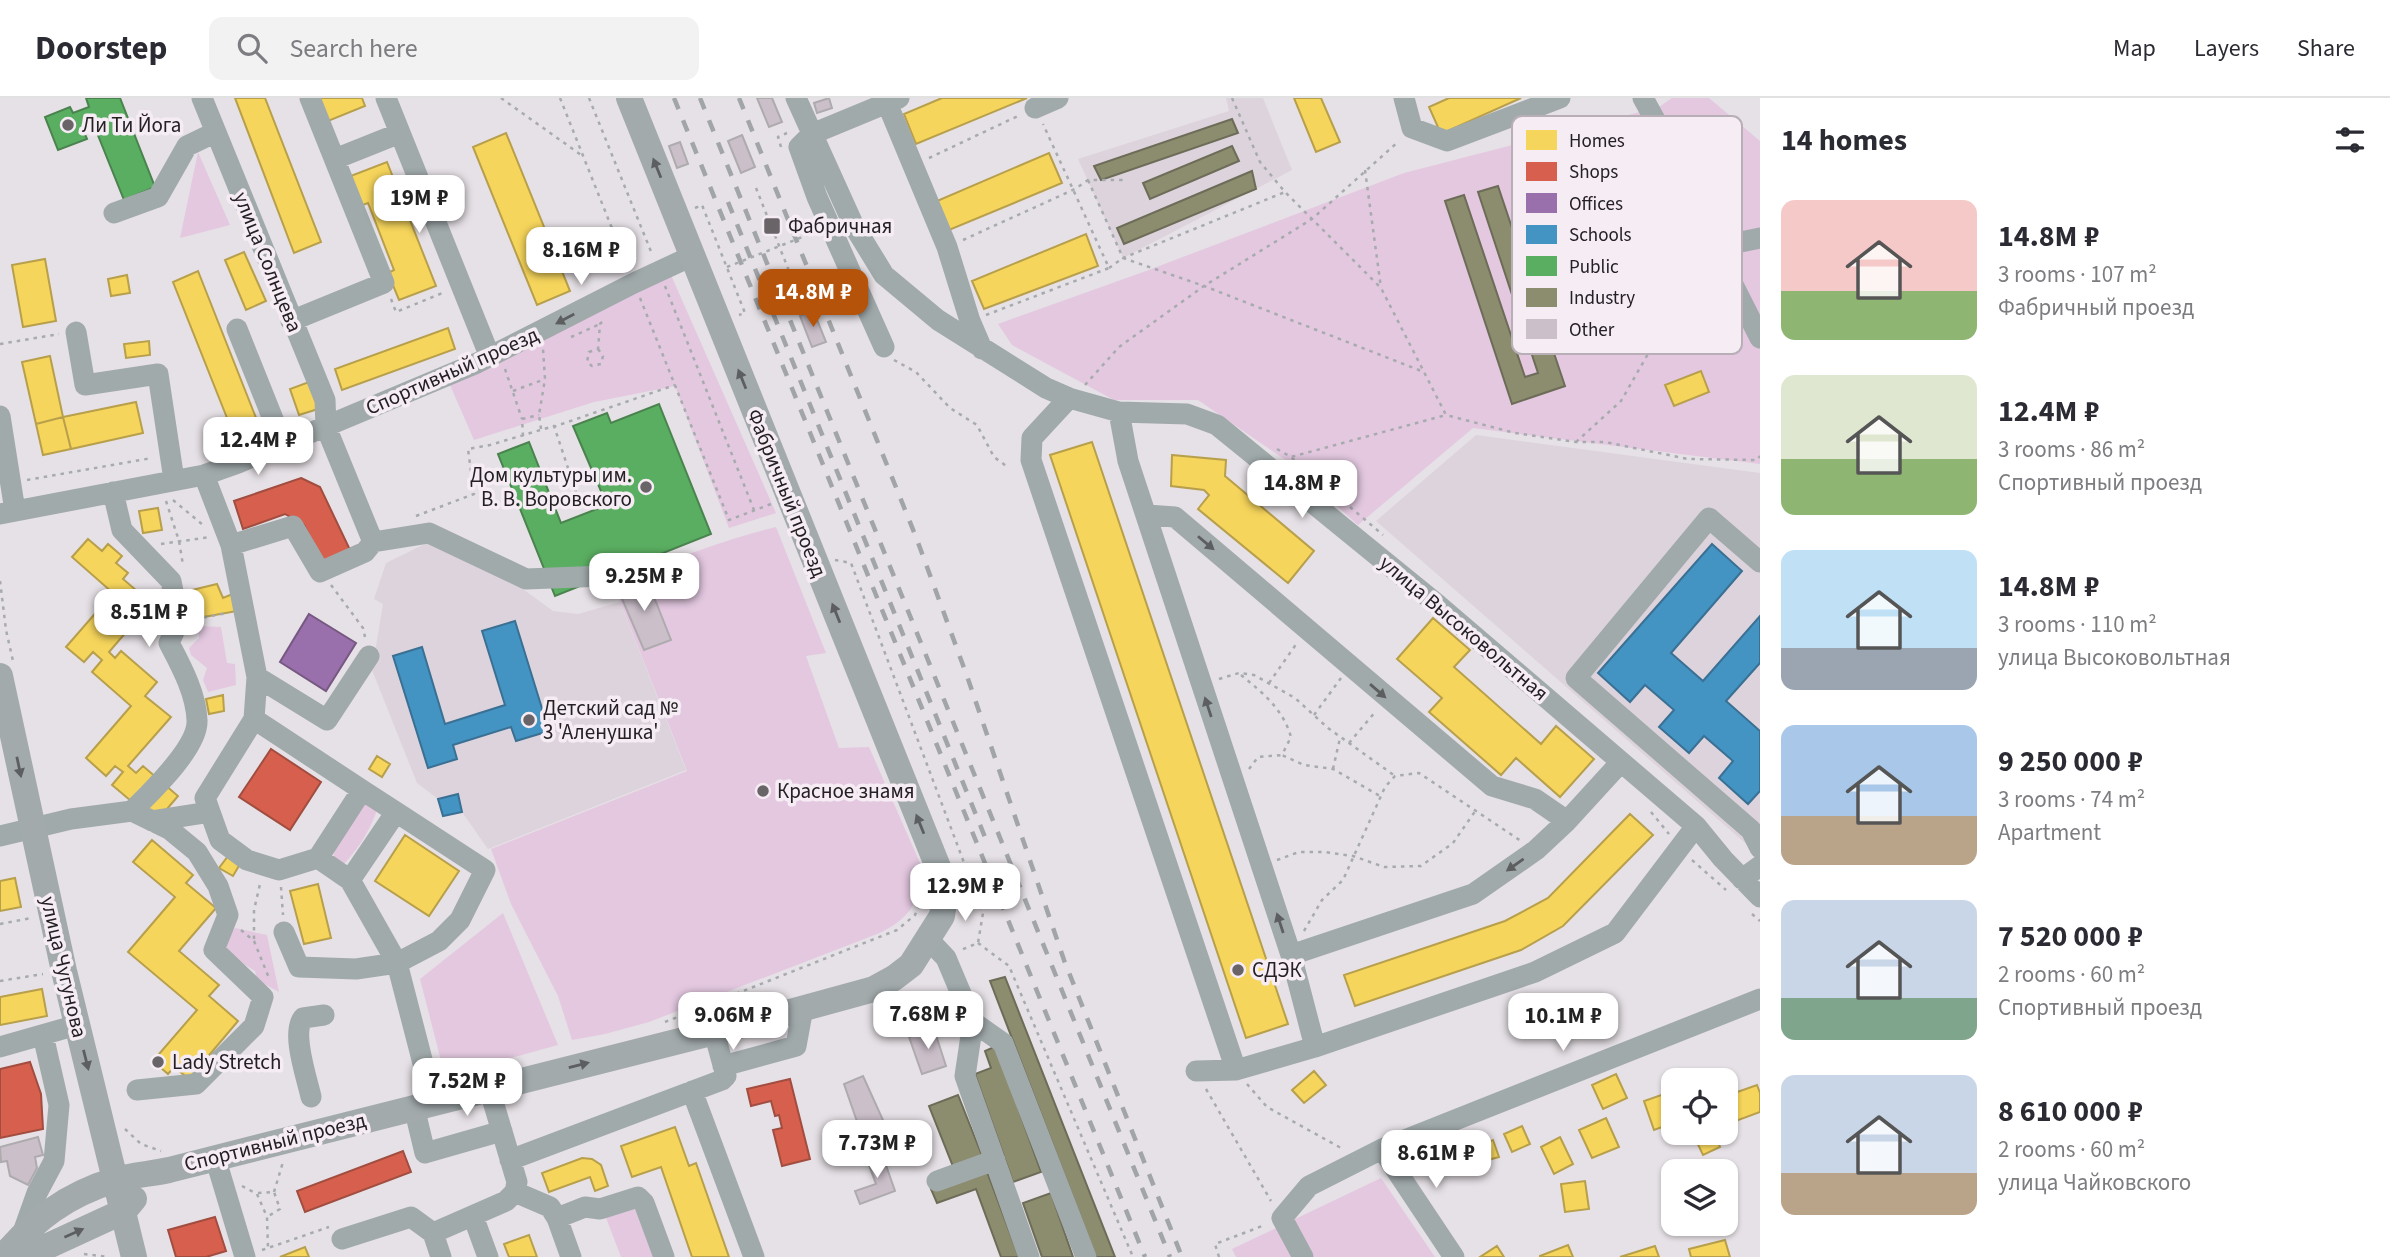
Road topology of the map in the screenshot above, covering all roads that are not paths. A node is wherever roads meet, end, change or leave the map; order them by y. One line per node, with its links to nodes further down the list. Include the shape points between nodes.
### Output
1 (202, 98): 15 (street, улица Солнцева)
2 (310, 98): 18 (street)
3 (386, 98): 16 (street)
4 (629, 98): 22 (main road, Фабричный проезд, one-way to 4)
5 (796, 98): 17 (street, улица Высоковольтная)
6 (1058, 98): 11 (street)
7 (1404, 98): 12 (street, via 1412,128 1447,141)
8 (1560, 98): 13 (street)
9 (1643, 98): 14 (street)
10 (893, 101): 17 (street); 29 (street)
11 (1035, 108)
12 (1512, 116)
13 (1513, 116)
14 (1653, 116)
15 (216, 132): 19 (street, via 187,146 158,197); 24 (street, улица Солнцева)
16 (400, 133): 18 (street); 30 (street)
17 (813, 134): 28 (street, via 799,148 805,167); 29 (street, улица Высоковольтная, via 854,226 884,275)
18 (335, 159): 24 (street, via 384,283)
19 (114, 213)
20 (1760, 238): 21 (street)
21 (1742, 242)
22 (692, 256): 30 (street, Спортивный проезд, one-way to 30); 65 (main road, Фабричный проезд, one-way to 22)
23 (1742, 302): 27 (street)
24 (291, 321): 34 (street, улица Солнцева, via 325,400)
25 (237, 329): 35 (street)
26 (76, 332): 37 (street, via 85,385 158,374)
27 (1760, 338)
28 (884, 347)
29 (982, 349): 31 (street, улица Высоковольтная)
30 (496, 360): 34 (street, Спортивный проезд)
31 (1069, 398): 32 (street, улица Высоковольтная); 81 (street, via 1032,438 1031,460)
32 (1119, 412): 40 (street, via 1128,461); 50 (street, улица Высоковольтная, via 1187,414 1217,425)
33 (0, 416): 39 (street, via 10,482)
34 (326, 427): 35 (street, Спортивный проезд); 41 (street, улица Солнцева)
35 (284, 444): 36 (street, Спортивный проезд)
36 (204, 475): 37 (street, Спортивный проезд); 42 (street)
37 (174, 480): 38 (street, Спортивный проезд)
38 (113, 492): 39 (street, Спортивный проезд); 52 (street, via 122,530 171,581 178,621 169,643 192,694 198,722 168,775)
39 (7, 513)
40 (1147, 515): 56 (street, one-way to 56, via 1175,517 1492,786 1535,800); 69 (street, one-way to 40, via 1261,866)
41 (373, 542): 42 (street, via 365,552 320,572 293,526); 44 (street, via 429,533 526,579)
42 (231, 545): 47 (street)
43 (1760, 562): 59 (street, via 1709,518 1576,678)
44 (632, 575)
45 (369, 656): 47 (street, via 327,720)
46 (0, 676): 48 (main road, улица Чугунова)
47 (257, 677): 49 (street)
48 (4, 717): 58 (main road, улица Чугунова, one-way to 58)
49 (254, 719): 51 (street); 53 (street, via 205,797)
50 (1621, 762): 56 (street); 57 (street, улица Высоковольтная)
51 (362, 790): 54 (street); 61 (street)
52 (131, 811): 55 (street); 58 (street, via 71,819)
53 (210, 812): 55 (street); 61 (street, via 220,840 247,860 279,869)
54 (396, 812): 63 (street); 70 (street, via 485,870 460,920 439,942)
55 (152, 821): 84 (street, via 197,852 218,886 228,915 214,950 263,997 254,1026 196,1084)
56 (1567, 821): 69 (street, one-way to 69, via 1536,850 1473,894)
57 (1696, 826): 64 (street, улица Высоковольтная); 79 (street, via 1615,933 1535,972)
58 (33, 830): 60 (street); 75 (main road, улица Чугунова)
59 (1757, 832)
60 (0, 836)
61 (318, 858): 63 (street)
62 (1760, 866): 64 (street)
63 (350, 880): 70 (street)
64 (1736, 886): 66 (street, улица Высоковольтная)
65 (946, 887): 68 (main road, Спортивный проезд)
66 (1755, 904)
67 (284, 932): 70 (street, via 299,967 356,969)
68 (937, 948): 72 (main road, Спортивный проезд, via 874,989); 74 (street)
69 (1299, 952): 79 (street)
70 (397, 963): 87 (street)
71 (1760, 999): 89 (street)
72 (803, 1009): 76 (main road, Спортивный проезд); 80 (street, via 796,1046)
73 (324, 1015): 86 (street, via 303,1018 299,1023)
74 (973, 1021): 91 (street, via 965,1076); 112 (street, via 1003,1043)
75 (77, 1025): 77 (street); 94 (main road, улица Чугунова, one-way to 94)
76 (714, 1032): 80 (street); 83 (main road, Спортивный проезд, one-way to 76)
77 (43, 1035): 78 (street); 102 (street, via 59,1105 54,1161 37,1192)
78 (0, 1047)
79 (1315, 1047): 81 (street)
80 (723, 1066): 85 (street, via 724,1078)
81 (1236, 1070): 82 (street)
82 (1196, 1071)
83 (489, 1088): 87 (main road, Спортивный проезд); 88 (street)
84 (137, 1090)
85 (692, 1091): 90 (street); 110 (street)
86 (311, 1097)
87 (424, 1104): 88 (street, via 425,1153); 92 (main road, Спортивный проезд)
88 (502, 1131): 90 (street)
89 (1382, 1149): 113 (street, via 1309,1186 1282,1218); 114 (street)
90 (510, 1160): 96 (street, via 517,1182)
91 (995, 1160): 95 (street); 111 (street)
92 (218, 1167): 93 (main road, Спортивный проезд); 103 (street)
93 (159, 1172): 94 (main road, Спортивный проезд); 97 (main road, Спортивный проезд)
94 (116, 1180): 97 (main road, улица Чугунова); 102 (main road, Спортивный проезд, via 53,1207)
95 (937, 1181)
96 (515, 1192): 98 (street); 99 (street, via 553,1209)
97 (124, 1210): 102 (main road, one-way to 97); 105 (main road, улица Чугунова)
98 (473, 1216): 100 (street); 107 (street)
99 (557, 1218): 108 (street); 109 (street, via 585,1207 600,1209 638,1197)
100 (433, 1233): 101 (street, via 411,1217); 106 (street)
101 (342, 1239)
102 (23, 1246): 104 (main road, Спортивный проезд)
103 (245, 1256)
104 (3, 1257)
105 (134, 1257)
106 (441, 1257)
107 (488, 1257)
108 (571, 1257)
109 (664, 1257)
110 (754, 1257)
111 (1029, 1257)
112 (1086, 1257)
113 (1303, 1257)
114 (1454, 1257)

